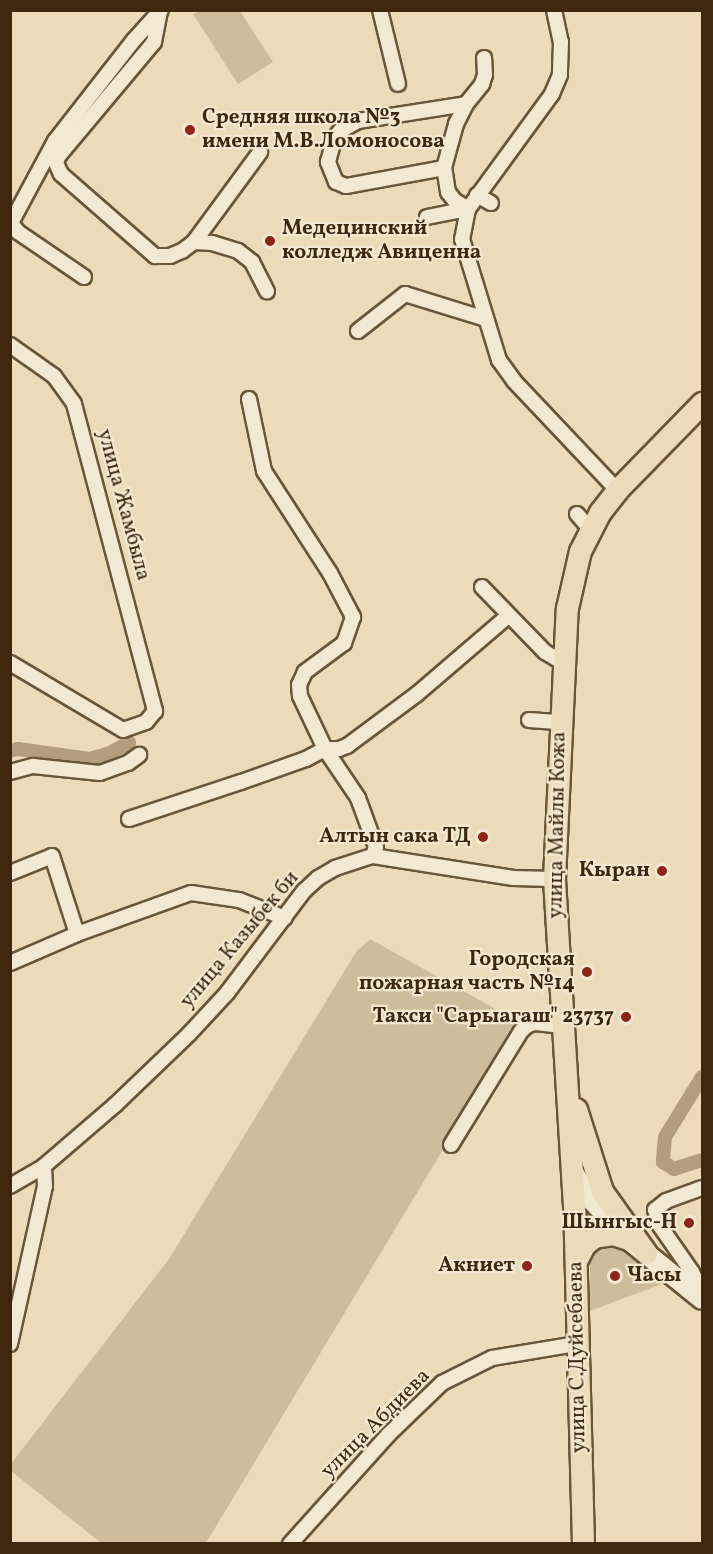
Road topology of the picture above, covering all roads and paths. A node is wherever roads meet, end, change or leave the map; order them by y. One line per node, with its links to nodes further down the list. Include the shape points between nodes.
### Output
1 (381, 10): 5 (street)
2 (554, 10): 9 (street, via 561,42 560,75 552,94)
3 (160, 11): 13 (street, via 55,141); 14 (street, via 154,42 56,163 61,174 155,256 170,256)
4 (484, 58): 6 (street, via 482,84)
5 (398, 84)
6 (466, 104): 8 (street); 8 (street, via 358,121 334,139 328,162 336,182 346,186)
7 (260, 152): 14 (street)
8 (444, 168): 11 (street, via 448,192)
9 (477, 195): 10 (street); 11 (street)
10 (491, 203)
11 (468, 208): 12 (street); 17 (street, via 462,239)
12 (427, 217)
13 (11, 223): 15 (street, via 18,232)
14 (194, 242): 16 (street, via 238,251 252,262)
15 (84, 277)
16 (267, 291)
17 (486, 319): 18 (street, via 405,294); 22 (street, via 499,360 514,381)
18 (358, 331)
19 (10, 345): 25 (street, улица Жамбыла, via 54,376 74,404 155,711 146,722 123,730)
20 (249, 399): 29 (street, via 264,471 330,573 353,617 345,643 300,678 300,696)
21 (702, 403): 22 (main road, улица Майлы Кожа)
22 (617, 490): 26 (main road, улица Майлы Кожа, via 584,522 567,608)
23 (482, 587): 24 (street)
24 (508, 616): 26 (street, via 545,652); 29 (street, via 347,746)
25 (10, 663)
26 (563, 663): 28 (main road, улица Майлы Кожа)
27 (529, 720): 28 (street)
28 (560, 722): 35 (main road, улица Майлы Кожа)
29 (325, 749): 32 (street); 33 (street, via 358,798 376,847)
30 (139, 755): 31 (street, via 100,773 33,765)
31 (10, 772)
32 (129, 819)
33 (373, 856): 35 (street, улица Казыбек би, via 513,878); 36 (street, улица Казыбек би, via 352,861 318,878)
34 (10, 873): 37 (street, via 52,856)
35 (554, 879): 39 (main road, улица Майлы Кожа)
36 (285, 918): 37 (street, via 239,900 191,893); 42 (street, улица Казыбек би, via 227,993 189,1034)
37 (77, 934): 38 (street)
38 (10, 963)
39 (562, 1026): 40 (main road, улица Майлы Кожа); 41 (street, via 536,1023 521,1031)
40 (567, 1093): 43 (main road, улица Майлы Кожа); 47 (main road, via 578,1112 602,1191)
41 (452, 1145)
42 (44, 1166): 44 (street, улица Казыбек би); 50 (street, via 45,1186)
43 (572, 1171): 46 (street, via 589,1197); 48 (main road, улица С.Дуйсебаева)
44 (10, 1186)
45 (702, 1188): 49 (street, via 666,1201 655,1210 660,1226 692,1272)
46 (628, 1239): 47 (street); 48 (main road, via 613,1234 594,1237 584,1245)
47 (646, 1253): 49 (street)
48 (576, 1261): 51 (main road, улица С.Дуйсебаева)
49 (700, 1297)
50 (10, 1344)
51 (578, 1344): 52 (street, улица Абдиева, via 492,1358 442,1383 388,1435); 53 (main road, улица С.Дуйсебаева)
52 (290, 1544)
53 (583, 1544)

